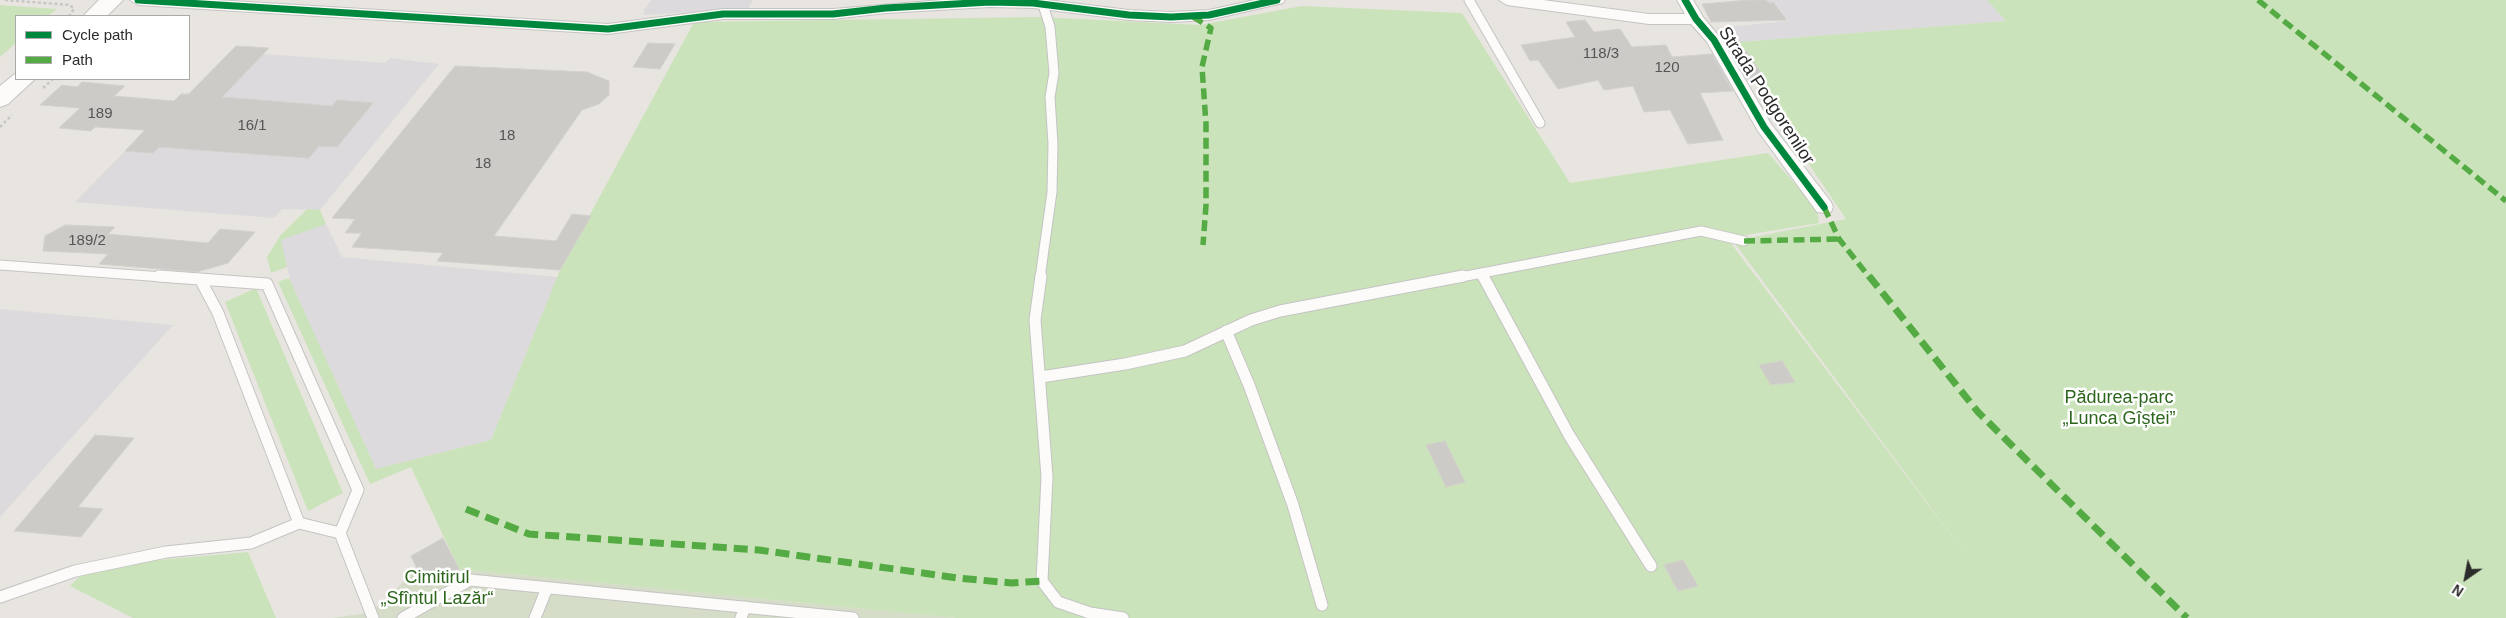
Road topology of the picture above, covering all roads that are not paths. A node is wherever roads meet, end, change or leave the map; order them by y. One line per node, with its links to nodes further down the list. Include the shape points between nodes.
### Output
1 (112, 0): 8 (main road)
2 (138, 0): 7 (street, via 608,29 723,14 833,14 990,2)
3 (1277, 0): 7 (street, via 1209,15 1171,17)
4 (1469, 0): 12 (lane)
5 (1507, 0): 9 (street, via 1649,19)
6 (1685, 0): 9 (street, Strada Podgorenilor)
7 (1043, 5): 19 (lane, via 1050,27 1054,73 1050,97 1054,169 1035,320)
8 (95, 15)
9 (1696, 19): 13 (street, Strada Podgorenilor, via 1714,40 1764,127)
10 (22, 80): 11 (main road)
11 (0, 99)
12 (1540, 123)
13 (1824, 207)
14 (1744, 241): 16 (lane, via 1701,231)
15 (0, 265): 17 (lane)
16 (1481, 273): 18 (lane, via 1280,311); 22 (lane, via 1569,435)
17 (200, 279): 20 (lane, via 218,313); 21 (lane, via 267,284 358,490)
18 (1226, 331): 19 (lane, via 1184,351); 25 (lane, via 1293,505)
19 (1042, 377): 31 (lane, via 1047,477 1042,581 1058,602 1090,613)
20 (299, 523): 21 (lane); 24 (lane, via 251,543 166,552 75,570)
21 (340, 533): 27 (lane)
22 (1651, 566)
23 (547, 588): 26 (lane); 28 (lane, via 470,580); 29 (lane)
24 (0, 597)
25 (1322, 605)
26 (743, 613): 30 (lane)
27 (373, 618)
28 (403, 618)
29 (535, 618)
30 (853, 618)
31 (1122, 618)

